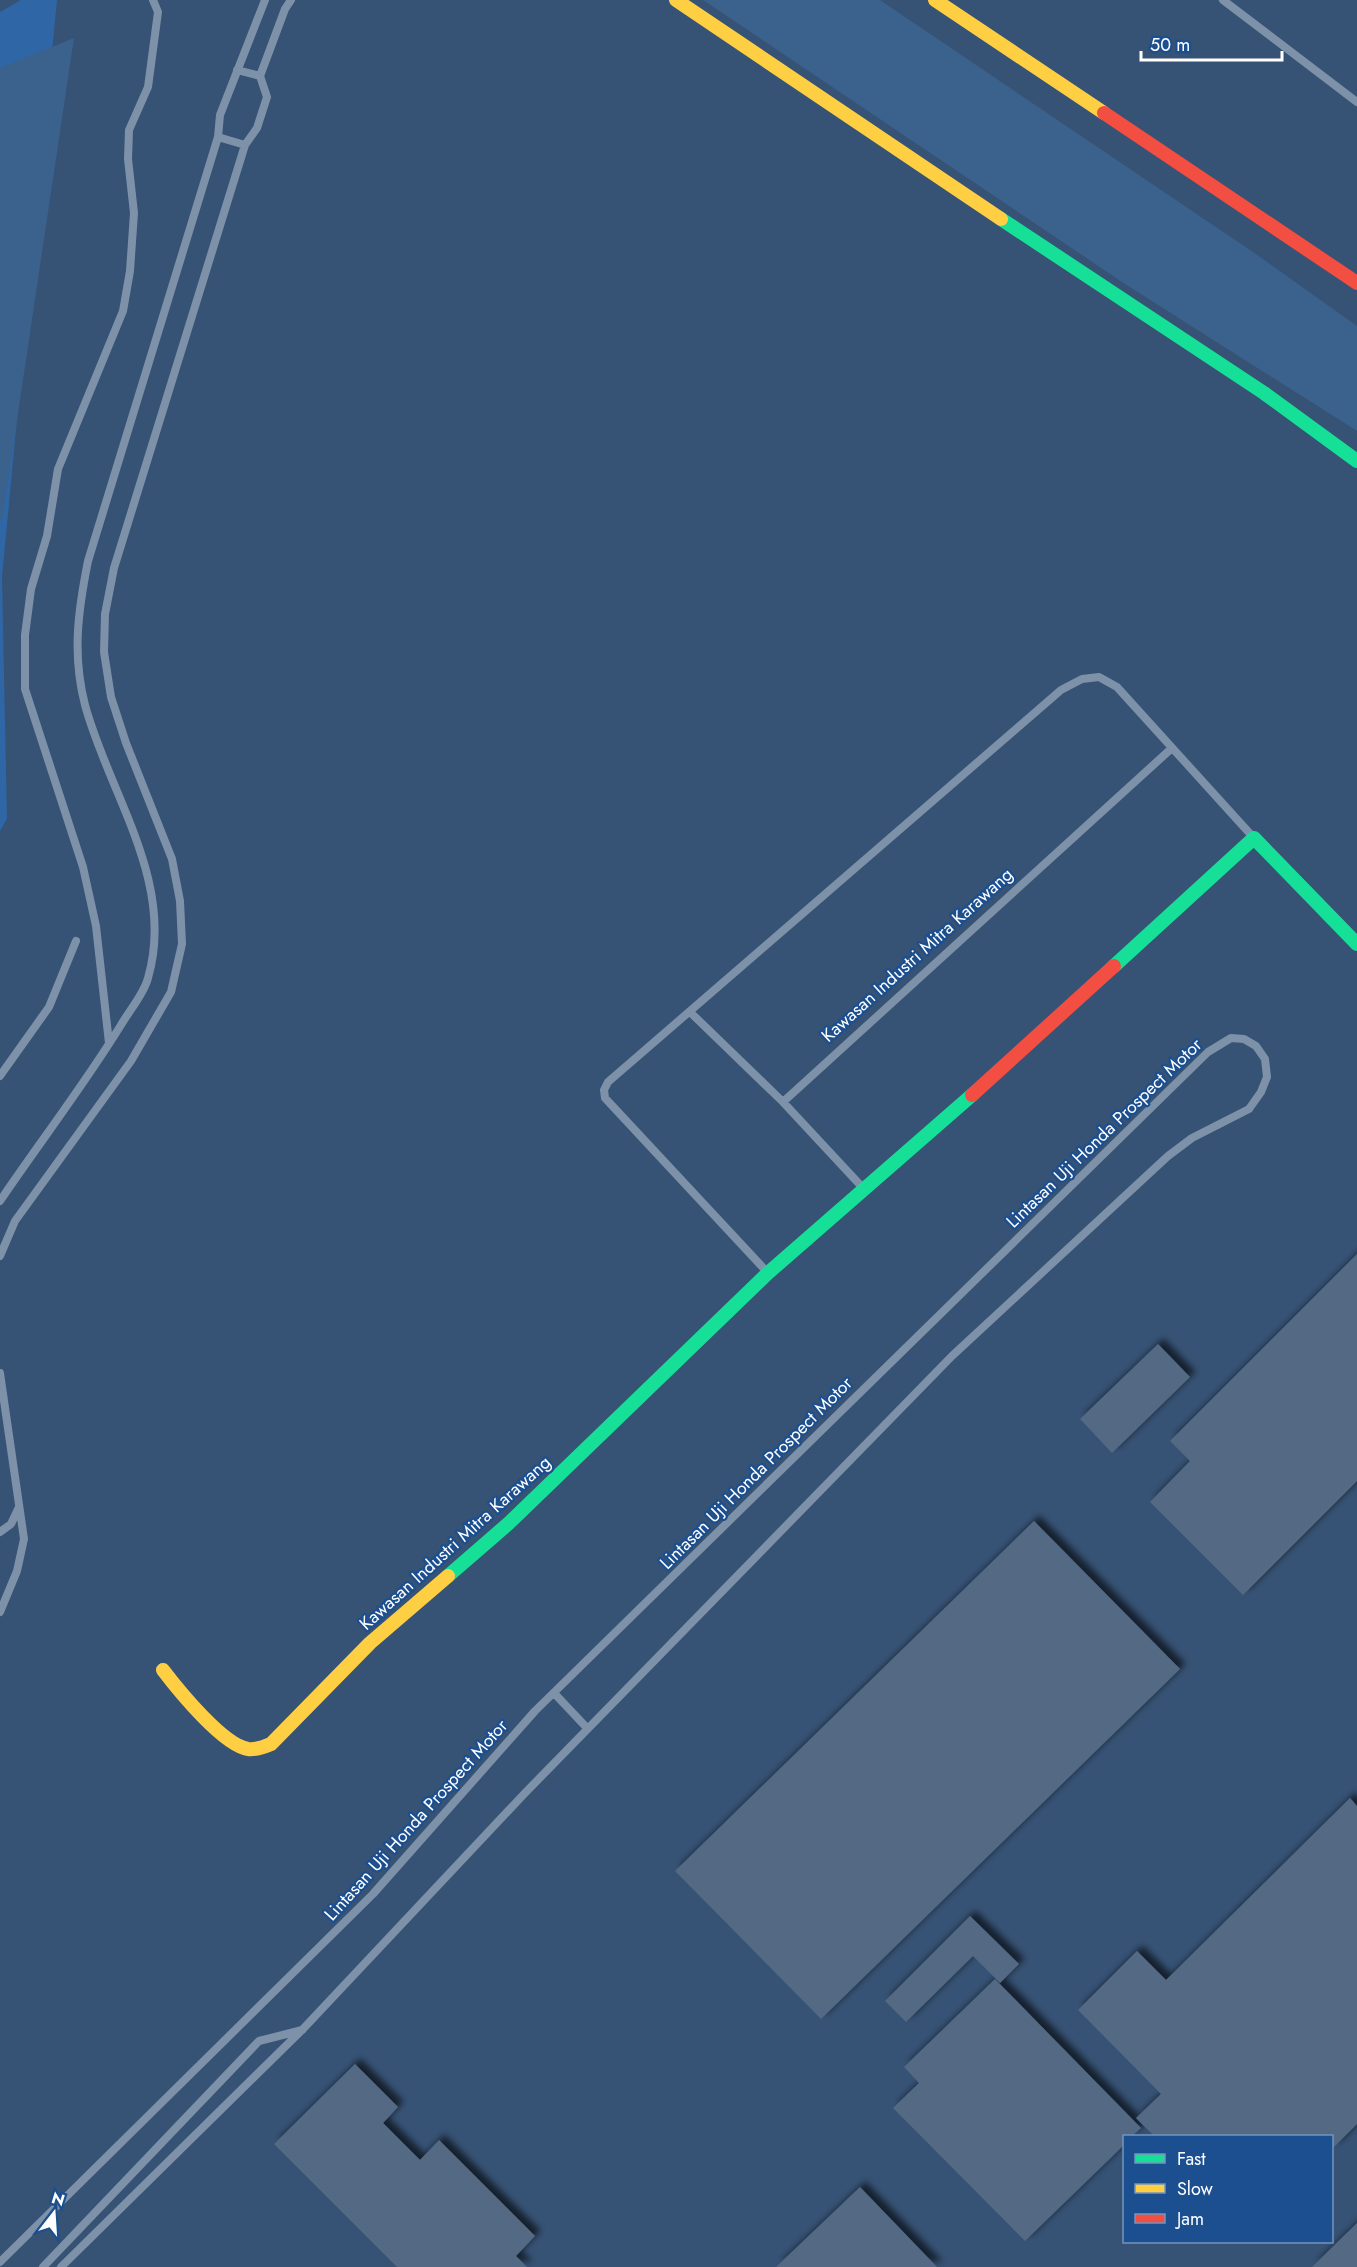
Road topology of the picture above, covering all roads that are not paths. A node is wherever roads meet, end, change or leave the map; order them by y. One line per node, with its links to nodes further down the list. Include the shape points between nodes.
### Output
1 (153, 0): 19 (lane, via 158,12 148,87 129,130 134,213 123,311 58,469 47,536 31,589 25,635 25,689 83,867 96,926)
2 (264, 0): 7 (lane)
3 (291, 0): 8 (lane)
4 (676, 0): 13 (street, via 1264,393)
5 (935, 0): 12 (street)
6 (1223, 0): 9 (lane)
7 (237, 69): 8 (lane); 10 (lane, via 220,115)
8 (260, 76): 11 (lane, via 267,97 257,128)
9 (1357, 102)
10 (219, 137): 11 (lane); 19 (lane, via 92,550 78,610 77,654 85,704 146,866 153,904 155,942 148,980)
11 (245, 145): 24 (lane, via 114,568 105,614 104,652 111,697 171,859 180,901 182,944 171,992 131,1061 15,1221)
12 (1357, 283)
13 (1357, 461)
14 (1172, 748): 15 (lane); 18 (lane, via 1117,687 1099,677 1082,679 1061,690); 21 (lane, Kawasan Industri Mitra Karawang)
15 (1254, 838): 17 (street); 22 (street, Kawasan Industri Mitra Karawang)
16 (76, 941): 20 (lane, via 49,1007)
17 (1357, 944)
18 (690, 1012): 21 (lane); 25 (lane, via 608,1083 605,1098)
19 (109, 1043): 23 (lane)
20 (0, 1076)
21 (783, 1102): 22 (lane)
22 (864, 1190): 25 (street, Kawasan Industri Mitra Karawang)
23 (0, 1201)
24 (0, 1256)
25 (768, 1274): 30 (street, Kawasan Industri Mitra Karawang, via 509,1523 370,1643 271,1744 260,1749 245,1748 232,1740 193,1706)
26 (0, 1373): 27 (lane)
27 (19, 1506): 28 (lane, via 11,1524); 29 (lane, via 24,1539 18,1571)
28 (0, 1532)
29 (0, 1612)
30 (163, 1670)
31 (554, 1694): 32 (lane); 32 (lane, Lintasan Uji Honda Prospect Motor, via 1208,1052 1231,1038 1256,1046 1265,1059 1267,1077 1249,1109 1192,1138 1168,1156 952,1356); 34 (lane, Lintasan Uji Honda Prospect Motor, via 373,1894)
32 (587, 1728): 33 (lane, Lintasan Uji Honda Prospect Motor)
33 (303, 2030): 35 (lane, via 260,2041); 36 (lane, Lintasan Uji Honda Prospect Motor)
34 (0, 2262)
35 (43, 2267)
36 (61, 2267)

